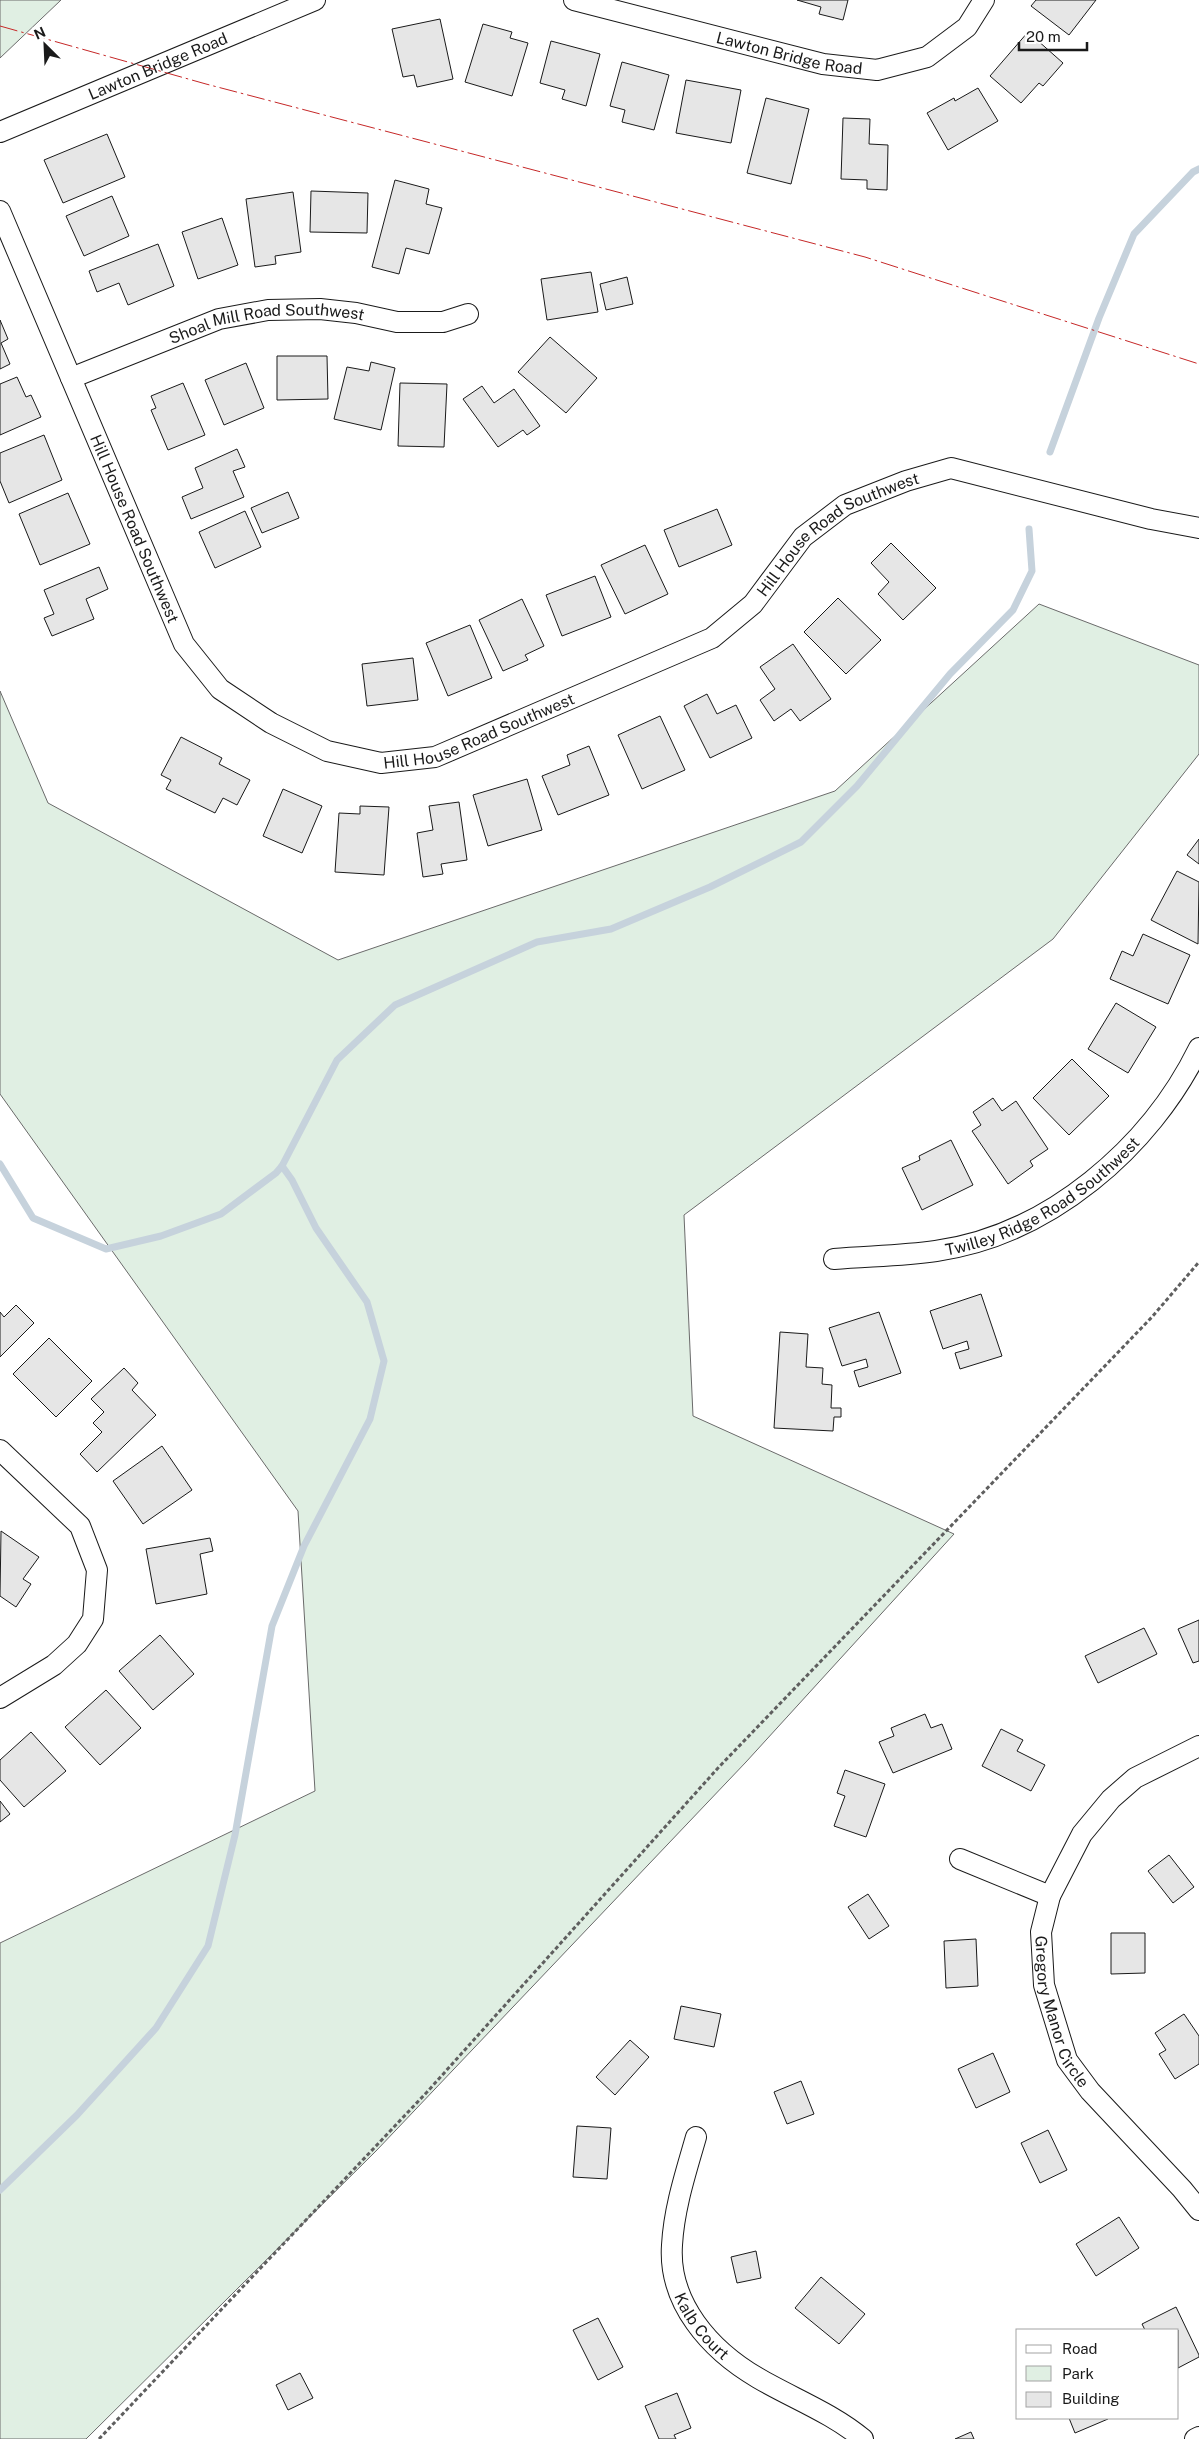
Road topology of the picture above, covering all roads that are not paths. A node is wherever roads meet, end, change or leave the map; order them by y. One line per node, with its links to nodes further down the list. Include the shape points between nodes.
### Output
1 (315, 0): 4 (street, Lawton Bridge Road)
2 (574, 0): 3 (street, Lawton Bridge Road, via 823,64 877,70 928,57 967,27)
3 (984, 0)
4 (0, 132)
5 (0, 211): 7 (street, Hill House Road Southwest)
6 (468, 314): 7 (street, Shoal Mill Road Southwest, via 443,322 397,322 320,309 268,310 219,320)
7 (71, 378): 8 (street, Hill House Road Southwest, via 184,644 220,689 270,723 327,751 381,762 434,757 712,638 754,604 803,537 845,505 906,480 951,468 1151,519)
8 (1199, 528)
9 (1199, 1048): 10 (street, Twilley Ridge Road Southwest, via 1169,1100 1128,1150 1103,1173 1039,1216 989,1238 937,1251)
10 (834, 1259)
11 (0, 1450): 12 (street, via 80,1526 97,1570 93,1619 77,1644 54,1665)
12 (0, 1698)
13 (1199, 1746): 15 (street, Gregory Manor Circle, via 1135,1778 1111,1799 1082,1834)
14 (960, 1859): 15 (street)
15 (1050, 1896): 17 (street, Gregory Manor Circle, via 1041,1932 1044,1985 1067,2060 1090,2091)
16 (696, 2137): 19 (street, Kalb Court, via 675,2213 671,2246 675,2278 685,2310 718,2351 756,2378 848,2426)
17 (1199, 2210)
18 (1199, 2437): 20 (street)
19 (863, 2439)
20 (1194, 2439)

